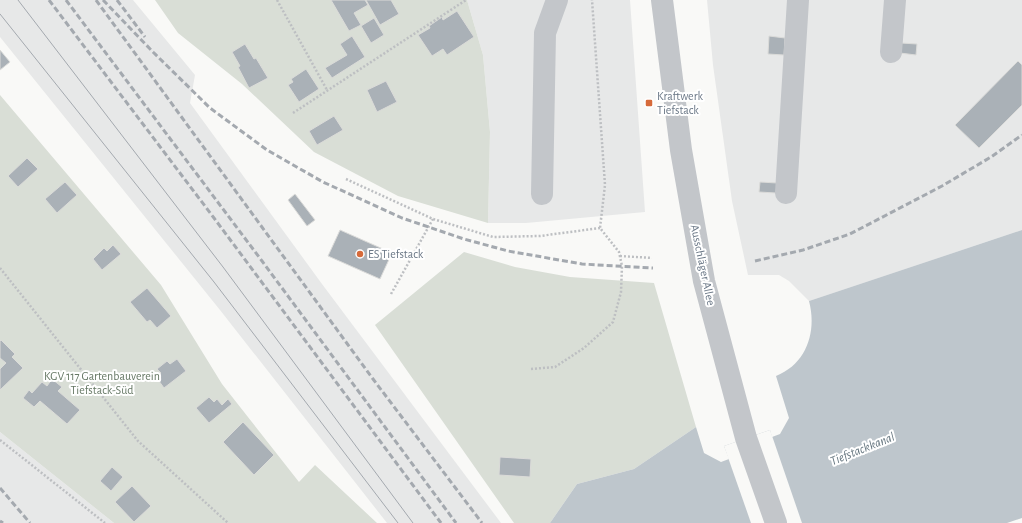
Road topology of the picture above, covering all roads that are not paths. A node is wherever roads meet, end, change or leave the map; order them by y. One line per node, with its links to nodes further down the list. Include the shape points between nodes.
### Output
1 (557, 0): 7 (street, via 545,33)
2 (662, 0): 8 (street, Ausschläger Allee, via 681,150 704,281 746,438)
3 (798, 0): 6 (street)
4 (895, 0): 5 (street)
5 (891, 52)
6 (786, 193)
7 (542, 194)
8 (776, 523)

